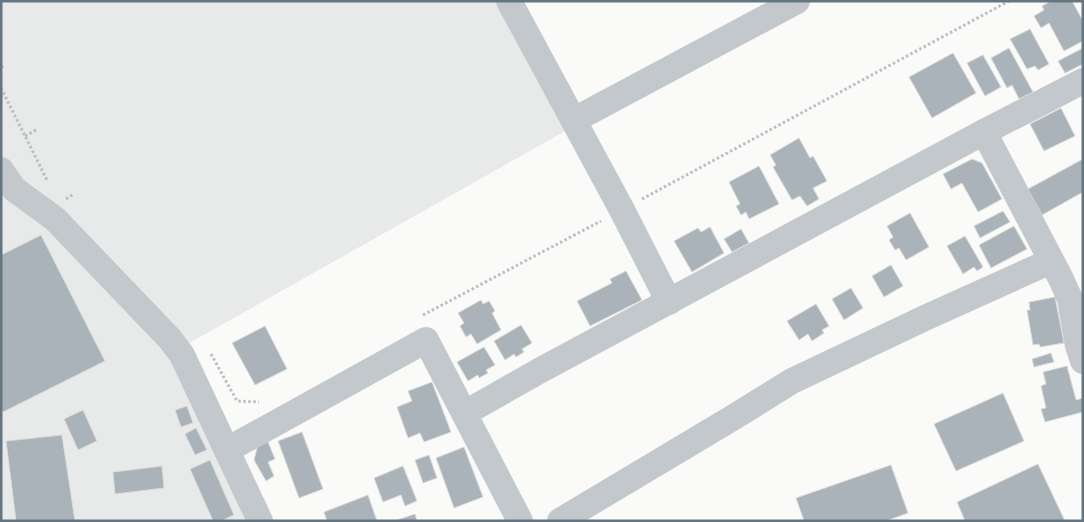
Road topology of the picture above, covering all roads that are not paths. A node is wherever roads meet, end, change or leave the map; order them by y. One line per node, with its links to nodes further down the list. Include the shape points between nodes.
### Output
1 (508, 1): 4 (street)
2 (797, 1): 4 (street)
3 (1083, 81): 5 (street)
4 (574, 120): 8 (street)
5 (984, 132): 7 (street); 8 (street)
6 (1, 170): 11 (street, via 14,190 55,220 170,340 182,355)
7 (1052, 261): 9 (street, via 1070,299); 14 (street, via 792,381)
8 (669, 302): 10 (street)
9 (1083, 361)
10 (465, 413): 11 (street, via 426,340); 13 (street)
11 (227, 450): 12 (street)
12 (260, 521)
13 (520, 521)
14 (560, 521)

